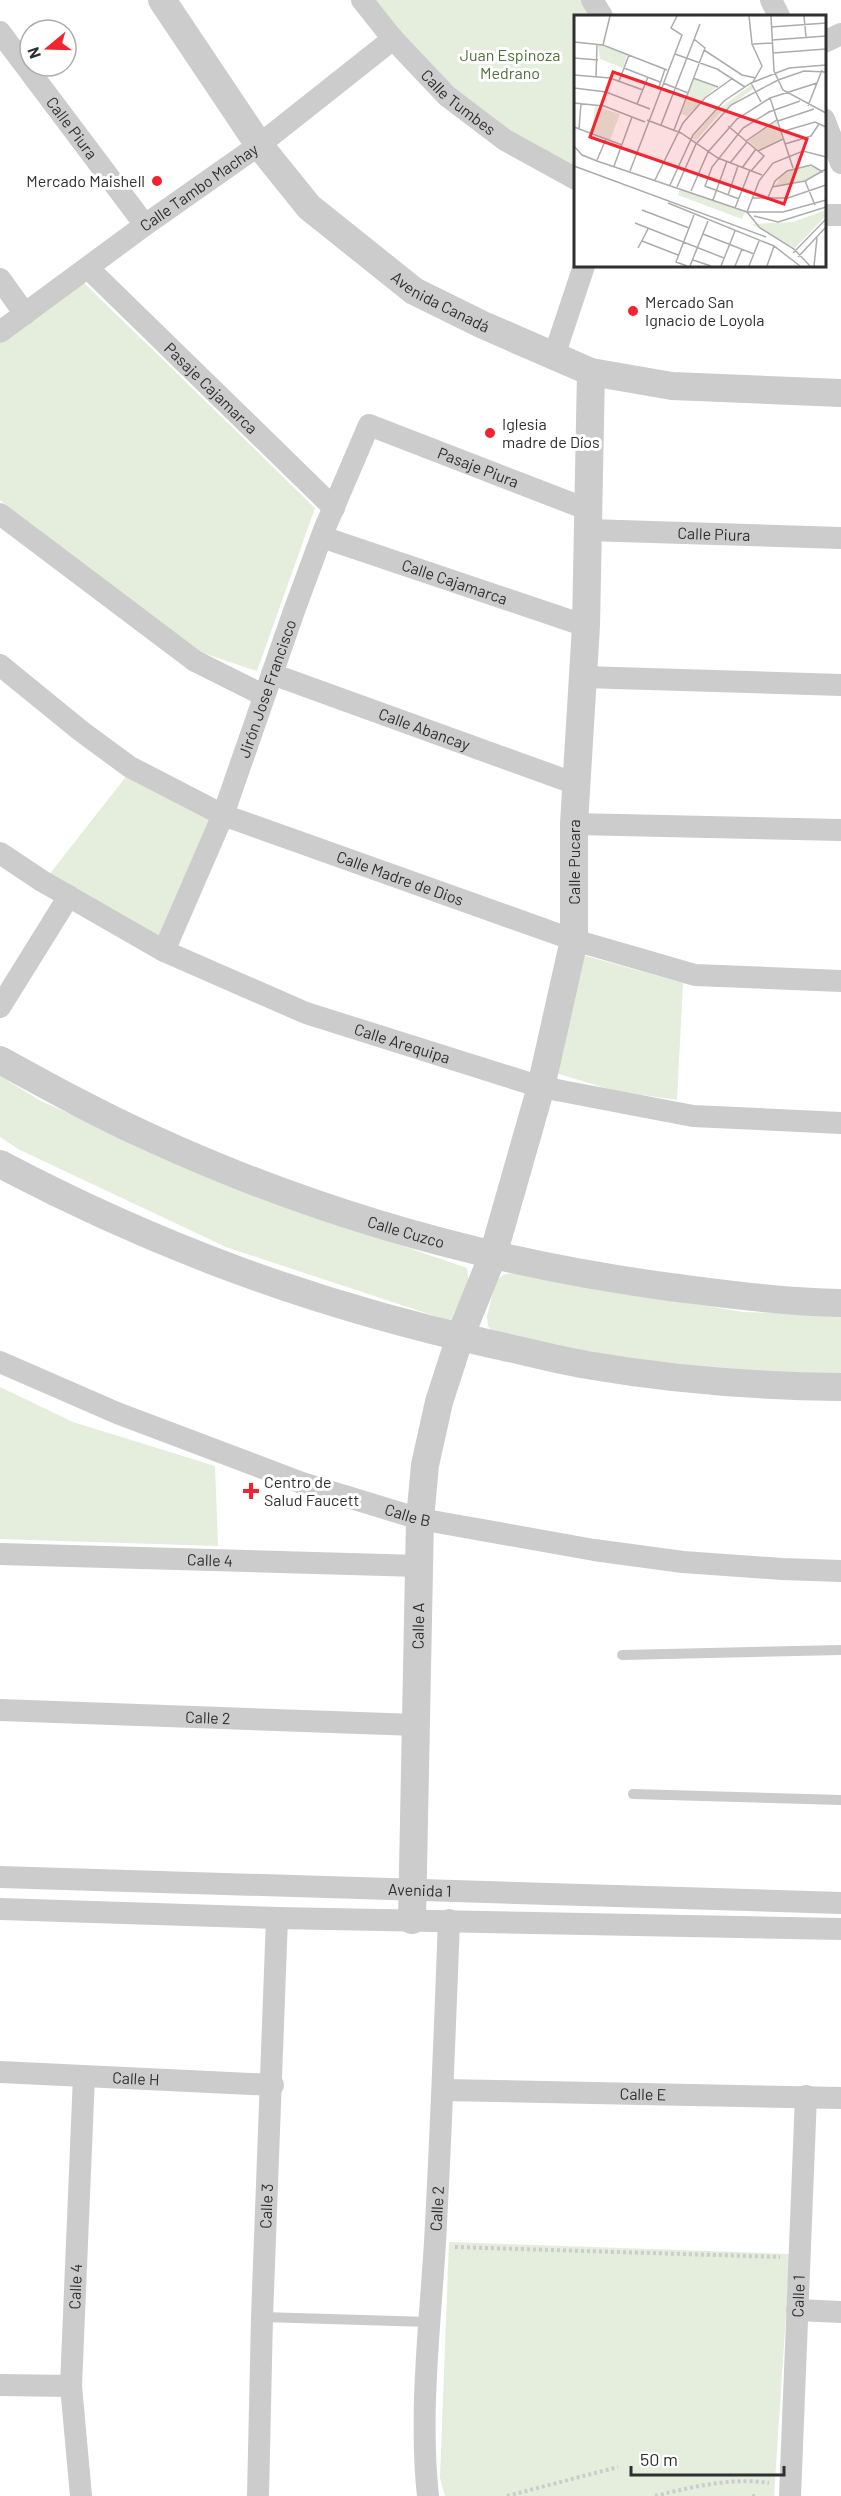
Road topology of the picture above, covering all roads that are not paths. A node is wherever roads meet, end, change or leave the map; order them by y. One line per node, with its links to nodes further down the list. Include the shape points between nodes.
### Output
1 (162, 0): 12 (street, Avenida Canadá)
2 (362, 0): 9 (street, Calle Tumbes)
3 (592, 0): 5 (street)
4 (771, 0): 6 (street)
5 (601, 15)
6 (778, 15)
7 (0, 32): 15 (street, Calle Piura)
8 (841, 34): 10 (street)
9 (393, 39): 12 (street, Calle Tambo Machay); 14 (street, Calle Tumbes, via 447,96 505,140)
10 (826, 42)
11 (826, 121): 13 (street)
12 (259, 145): 15 (street, Calle Tambo Machay); 21 (street, Avenida Canadá, via 309,207 414,291)
13 (841, 163)
14 (574, 178)
15 (145, 225): 17 (street, Calle Tambo Machay)
16 (584, 267): 21 (street)
17 (88, 268): 19 (street, Calle Tambo Machay); 25 (street, Pasaje Cajamarca)
18 (0, 279): 19 (street)
19 (25, 314): 20 (street, Calle Tambo Machay)
20 (0, 332)
21 (554, 356): 22 (street, Avenida Canadá)
22 (591, 372): 23 (street, Avenida Canadá, via 672,386); 27 (street, Calle Pucara)
23 (841, 393)
24 (369, 424): 25 (street, Jirón Jose Francisco); 27 (street, Pasaje Piura)
25 (334, 508): 28 (street, Jirón Jose Francisco)
26 (0, 514): 35 (street, via 195,661)
27 (588, 520): 29 (street, Calle Piura); 30 (street, Calle Pucara)
28 (322, 537): 30 (street, Calle Cajamarca); 32 (street, Jirón Jose Francisco)
29 (841, 538)
30 (586, 626): 33 (street, Calle Pucara)
31 (0, 665): 37 (street, Calle Madre de Dios, via 130,767)
32 (272, 674): 35 (street, Jirón Jose Francisco); 36 (street, Calle Abancay)
33 (583, 677): 34 (street); 36 (street, Calle Pucara)
34 (841, 685)
35 (263, 695): 37 (street, Jirón Jose Francisco)
36 (576, 784): 38 (street, Calle Pucara)
37 (223, 815): 42 (street, Calle Madre de Dios); 43 (street, Jirón Jose Francisco)
38 (574, 824): 39 (street); 42 (street, Calle Pucara)
39 (841, 830)
40 (0, 853): 41 (street, Calle Arequipa)
41 (69, 896): 43 (street, Calle Arequipa); 45 (street)
42 (574, 940): 44 (street, Calle Madre de Dios, via 695,975); 47 (street, Calle Pucara)
43 (164, 951): 47 (street, Calle Arequipa, via 306,1013)
44 (841, 981)
45 (0, 1007)
46 (0, 1060): 50 (street, Calle Cuzco, via 139,1133 225,1170 399,1230)
47 (541, 1087): 48 (street, Calle Arequipa, via 693,1116); 50 (street, Calle Pucara)
48 (841, 1123)
49 (0, 1164): 52 (street, via 109,1219 223,1267 340,1306)
50 (493, 1255): 51 (street, Calle Cuzco, via 612,1279 734,1295); 52 (street, Calle Pucara)
51 (841, 1303)
52 (460, 1337): 54 (street, via 593,1366 724,1383); 55 (street, Calle A, via 439,1402 425,1465)
53 (0, 1362): 55 (street, Calle B, via 117,1413 302,1483)
54 (841, 1387)
55 (420, 1519): 57 (street, Calle A); 58 (street, Calle B, via 683,1562)
56 (0, 1554): 57 (street, Calle 4)
57 (419, 1566): 62 (street, Calle A)
58 (841, 1571)
59 (841, 1650): 60 (lane)
60 (622, 1655)
61 (0, 1710): 62 (street, Calle 2)
62 (416, 1725): 66 (street, Calle A)
63 (633, 1794): 64 (lane)
64 (841, 1800)
65 (0, 1877): 66 (street, Avenida 1)
66 (412, 1890): 67 (street, Avenida 1); 70 (street, Calle A)
67 (841, 1903)
68 (0, 1909): 69 (street, Avenida 1)
69 (278, 1917): 70 (street, Avenida 1); 75 (street, Calle 3)
70 (412, 1920): 71 (street, Avenida 1)
71 (450, 1920): 72 (street, Avenida 1); 76 (street, Calle 2)
72 (841, 1929)
73 (0, 2072): 74 (street, Calle H)
74 (84, 2076): 75 (street, Calle H); 84 (street, Calle 4)
75 (273, 2085): 81 (street, Calle 3)
76 (443, 2090): 77 (street, Calle E); 82 (street, Calle 2)
77 (806, 2096): 78 (street, Calle E); 79 (street, Calle 1)
78 (841, 2098)
79 (797, 2310): 80 (street); 85 (street, Calle 1)
80 (841, 2312)
81 (262, 2317): 82 (lane); 87 (street, Calle 3)
82 (429, 2322): 88 (street, Calle 2, via 425,2464)
83 (0, 2385): 84 (street)
84 (71, 2386): 86 (street, Calle 4)
85 (790, 2491)
86 (81, 2496)
87 (258, 2496)
88 (428, 2496)

